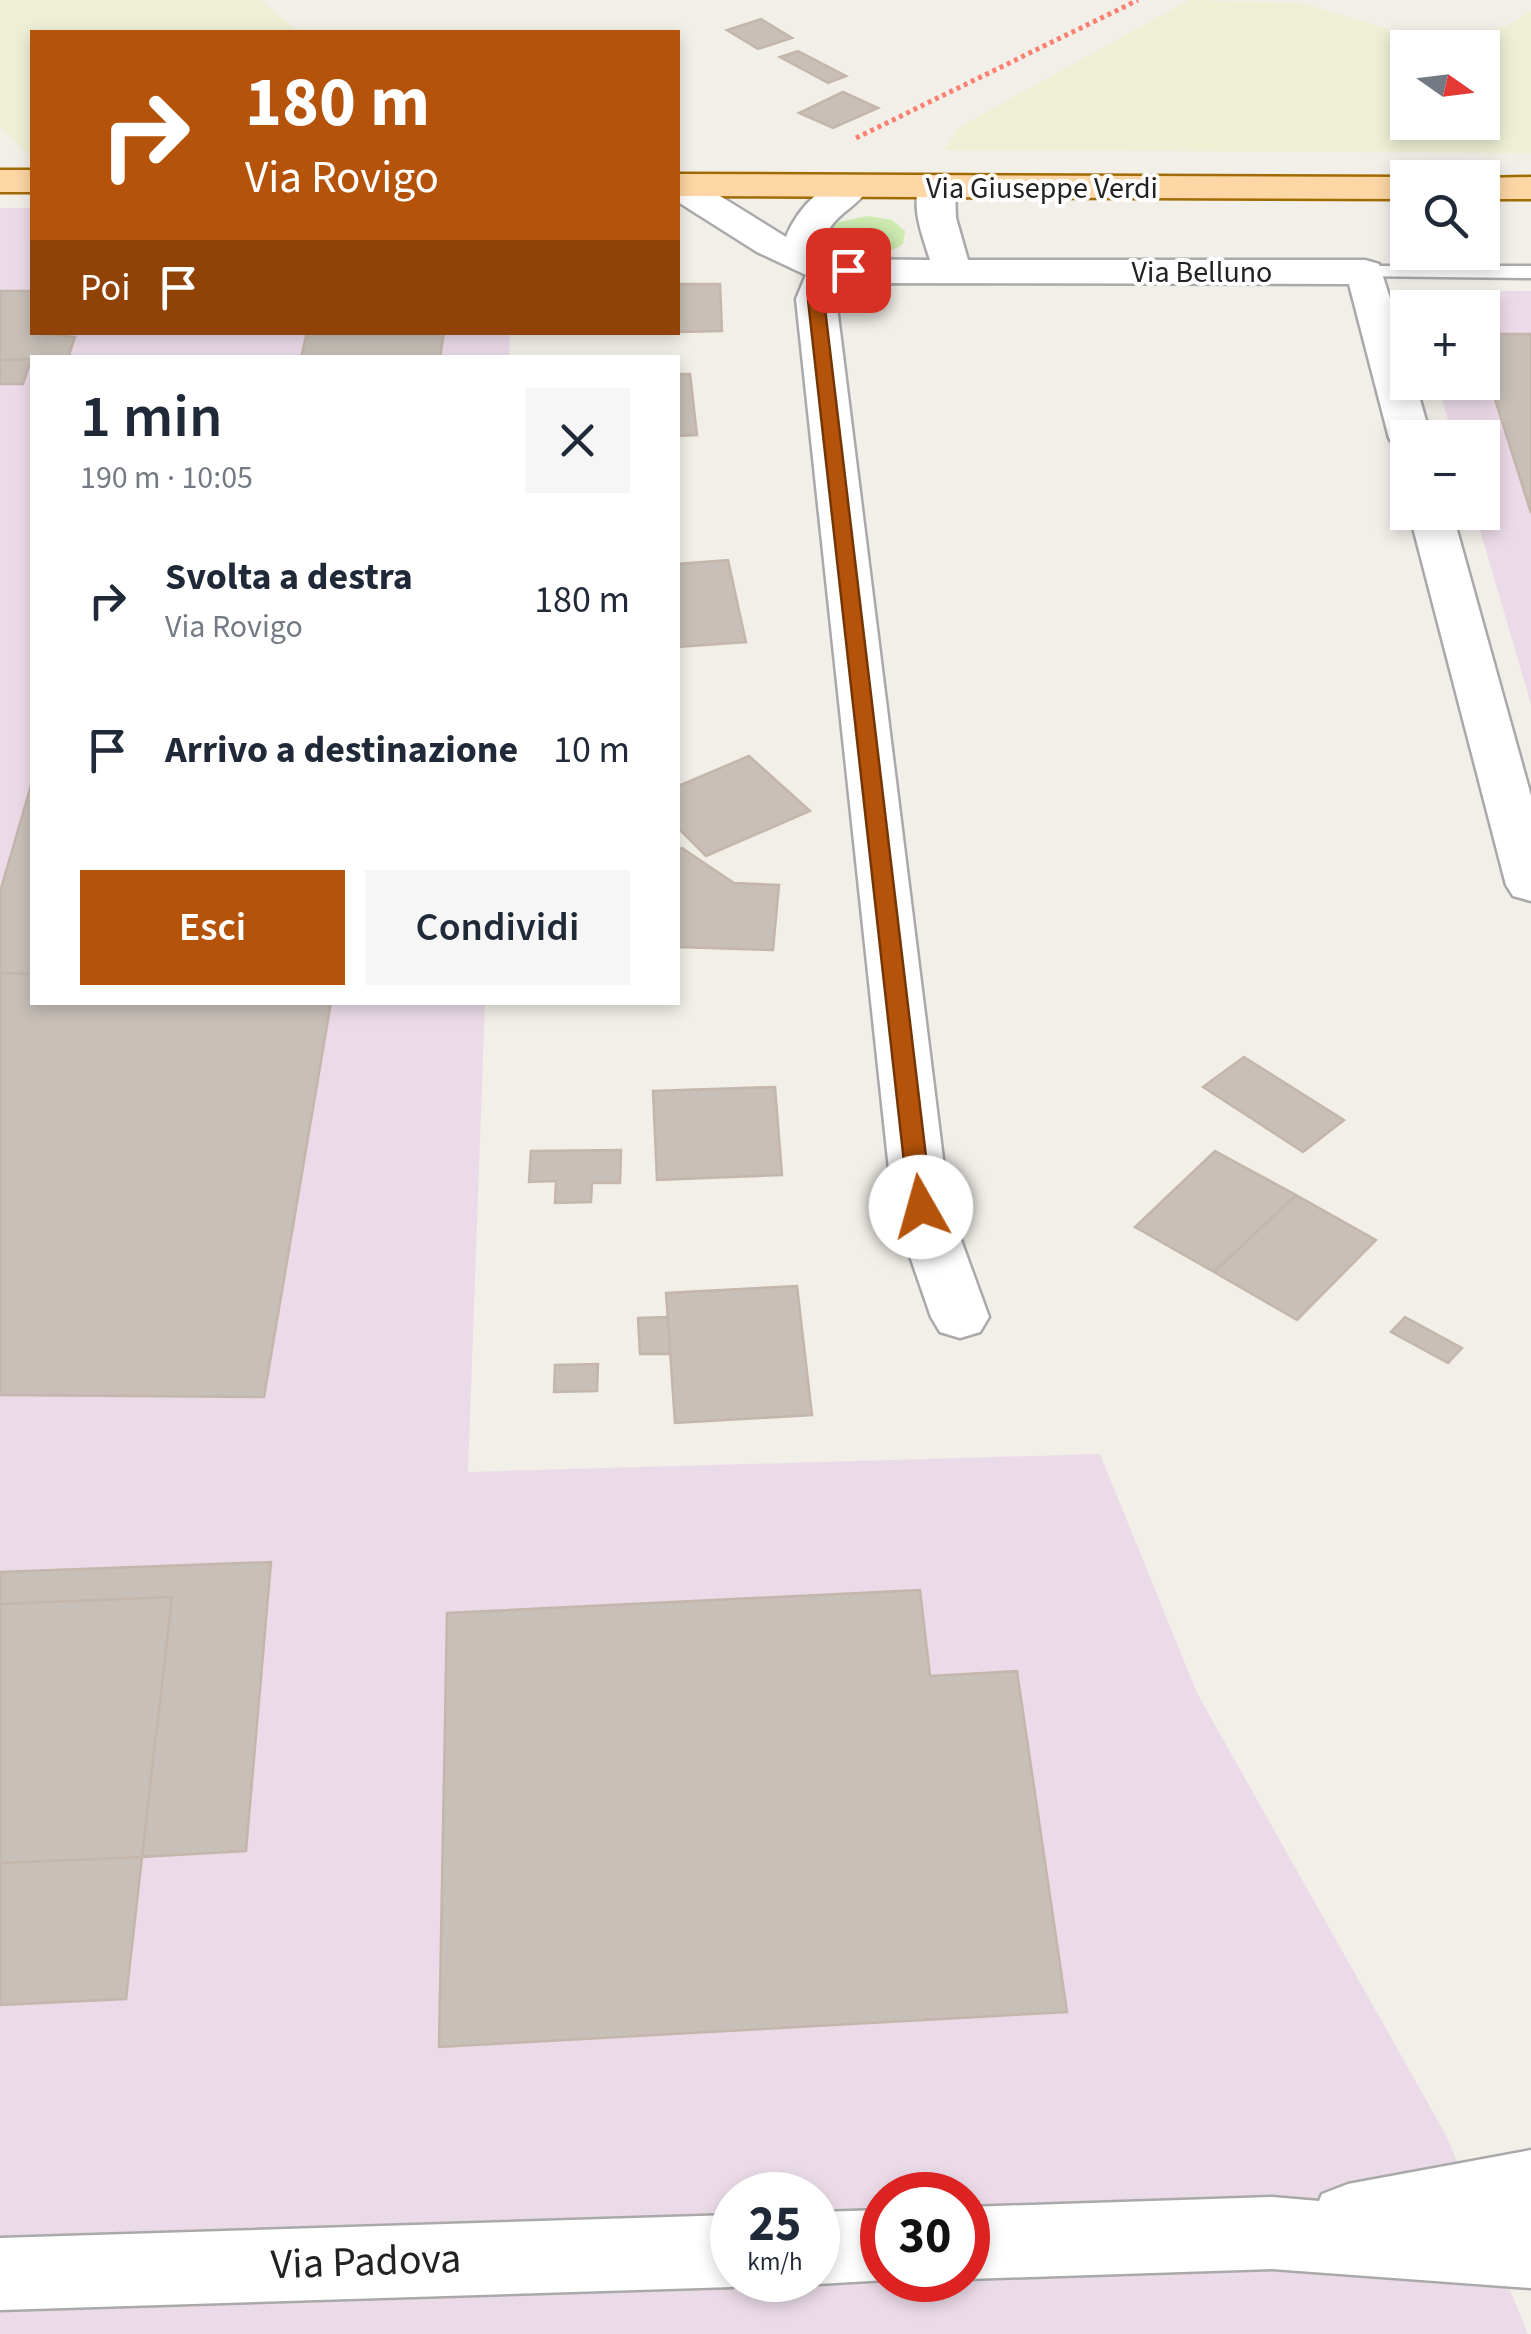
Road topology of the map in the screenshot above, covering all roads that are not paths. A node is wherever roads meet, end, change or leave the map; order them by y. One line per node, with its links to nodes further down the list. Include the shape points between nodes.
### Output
1 (0, 180): 2 (main road)
2 (30, 181)
3 (680, 186): 5 (main road, Via Giuseppe Verdi)
4 (680, 187): 10 (street, via 770,244)
5 (851, 187): 6 (main road, Via Giuseppe Verdi); 10 (street, via 812,220)
6 (936, 188): 7 (main road, Via Giuseppe Verdi); 11 (street)
7 (1390, 188)
8 (1500, 188): 9 (main road)
9 (1531, 188)
10 (813, 262): 11 (street, Via Belluno); 17 (street, via 921,1207)
11 (952, 271): 12 (street, Via Belluno)
12 (1365, 272): 13 (lane); 14 (street)
13 (1531, 272)
14 (1405, 420)
15 (1435, 530): 16 (street)
16 (1531, 885)
17 (960, 1316)
18 (1531, 2185): 19 (street)
19 (1272, 2233): 20 (street); 22 (street)
20 (990, 2242)
21 (710, 2252): 23 (street, Via Padova)
22 (1531, 2252)
23 (0, 2274)

